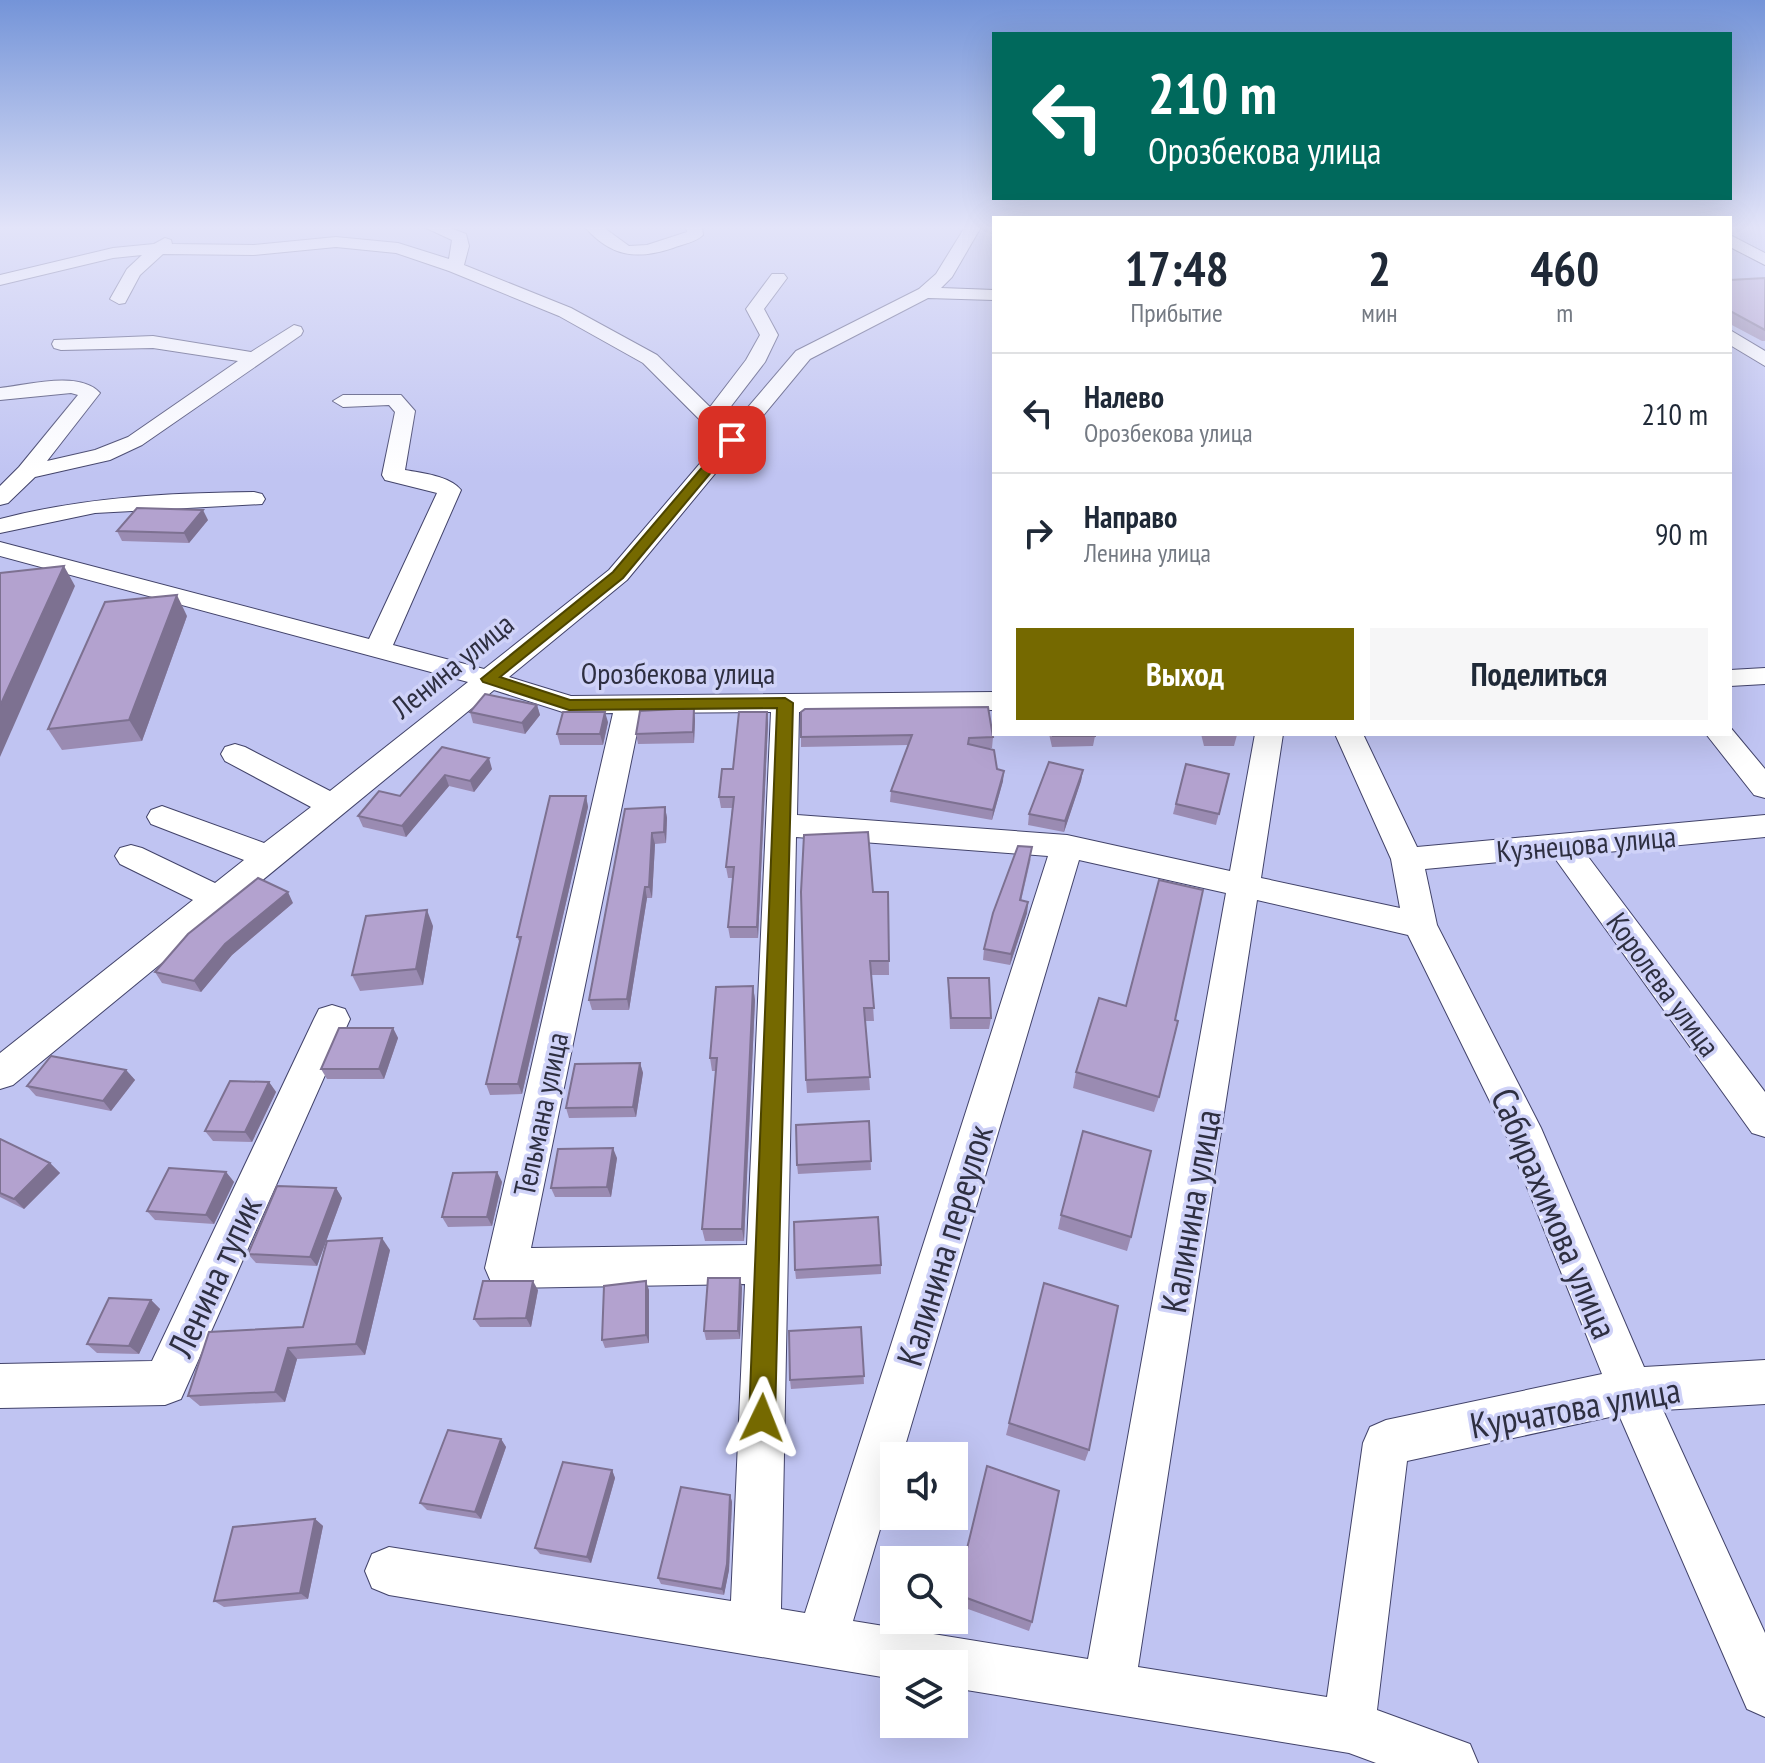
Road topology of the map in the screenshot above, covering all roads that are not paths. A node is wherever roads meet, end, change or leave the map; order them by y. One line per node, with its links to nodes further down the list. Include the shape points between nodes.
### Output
1 (558, 309): 12 (street, via 650,359)
2 (755, 309): 12 (street, via 769,335)
3 (893, 309): 13 (street, Ленина улица, via 803,355)
4 (294, 331): 8 (street)
5 (1732, 337): 9 (street)
6 (61, 344): 8 (street, via 153,342)
7 (1732, 356): 9 (street)
8 (254, 358): 14 (street, via 135,441 102,455)
9 (1765, 359)
10 (0, 394): 14 (street, via 73,387 90,393)
11 (343, 401): 19 (street, via 394,399 405,411 393,475 450,490)
12 (711, 419): 13 (street)
13 (732, 440): 22 (street, Ленина улица, via 618,575)
14 (27, 472): 15 (street)
15 (0, 498)
16 (254, 499): 17 (street, via 125,501 46,512)
17 (0, 526)
18 (0, 549): 19 (street, Орозбекова улица)
19 (378, 649): 22 (street, Орозбекова улица)
20 (1765, 676): 21 (street)
21 (1732, 678)
22 (489, 679): 25 (street, Орозбекова улица, via 569,705); 31 (street, Ленина улица)
23 (992, 701): 24 (street, Орозбекова улица)
24 (785, 703): 25 (street, Орозбекова улица); 33 (street)
25 (629, 705): 46 (street, Тельмана улица, via 506,1268)
26 (1269, 736): 40 (street, Калинина улица)
27 (1350, 736): 39 (street, Сабирахимова улица)
28 (1722, 736): 30 (street)
29 (235, 754): 31 (street)
30 (1765, 788)
31 (332, 805): 38 (street, Ленина улица)
32 (162, 817): 38 (street)
33 (781, 825): 35 (street); 46 (street)
34 (1765, 826): 36 (street, Кузнецова улица)
35 (1067, 846): 40 (street); 52 (street, Калинина переулок)
36 (1563, 846): 39 (street, Кузнецова улица); 45 (street, Королева улица)
37 (131, 856): 41 (street)
38 (269, 857): 41 (street, Ленина улица)
39 (1407, 859): 42 (street, Сабирахимова улица)
40 (1245, 884): 42 (street); 53 (street, Калинина улица)
41 (218, 898): 44 (street, Ленина улица)
42 (1420, 925): 49 (street, Сабирахимова улица, via 1522,1128)
43 (332, 1019): 48 (street, Ленина тупик, via 165,1383)
44 (0, 1074)
45 (1765, 1121)
46 (767, 1264): 51 (street)
47 (1765, 1382): 49 (street, Курчатова улица)
48 (0, 1386)
49 (1631, 1390): 54 (street, Сабирахимова улица); 55 (street, Курчатова улица, via 1386,1443)
50 (389, 1571): 51 (street)
51 (755, 1632): 52 (street)
52 (821, 1643): 53 (street)
53 (1109, 1688): 55 (street)
54 (1765, 1691)
55 (1349, 1727): 56 (street)
56 (1451, 1763)

